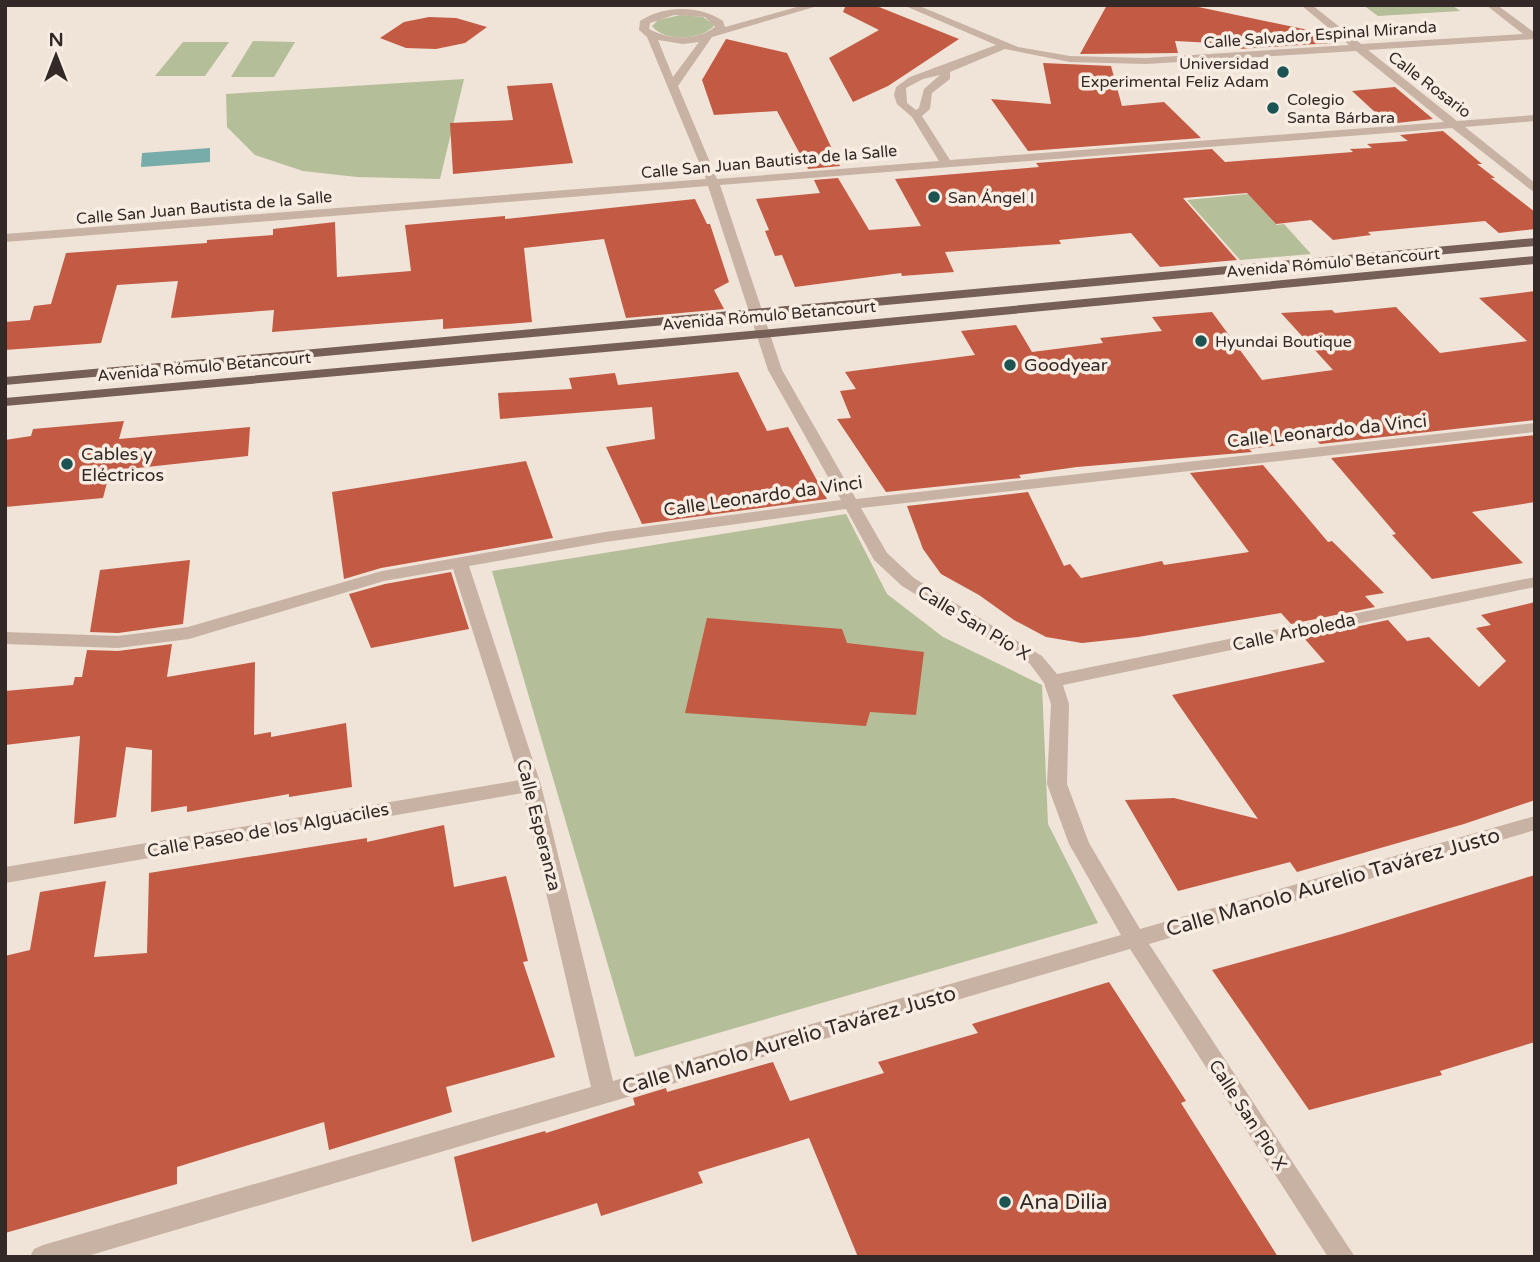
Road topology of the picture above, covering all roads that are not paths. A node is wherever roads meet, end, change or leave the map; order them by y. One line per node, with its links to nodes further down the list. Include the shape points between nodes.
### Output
1 (660, 5): 9 (street)
2 (700, 5): 8 (street)
3 (816, 5): 7 (street)
4 (908, 5): 13 (street, Calle Salvador Espinal Miranda)
5 (1306, 5): 14 (street, Calle Rosario)
6 (1491, 5): 12 (street)
7 (800, 10): 8 (street); 11 (street)
8 (719, 15): 9 (street, via 673,12); 11 (street, via 720,23)
9 (652, 17): 10 (street, via 645,21)
10 (644, 30): 11 (street, via 670,40); 16 (street, Calle San Pío X, via 651,36)
11 (712, 34): 16 (street)
12 (1533, 36): 14 (street, Calle Salvador Espinal Miranda)
13 (1004, 47): 14 (street, Calle Salvador Espinal Miranda, via 1070,59 1132,61); 15 (street)
14 (1357, 48): 19 (street, Calle Rosario)
15 (944, 70): 17 (street, via 946,77 926,91 925,108); 17 (street, via 926,72 901,87 902,104)
16 (672, 86): 21 (street, Calle San Pío X)
17 (916, 115): 20 (street)
18 (1535, 118): 19 (street, Calle San Juan Bautista de la Salle)
19 (1457, 124): 20 (street, Calle San Juan Bautista de la Salle); 22 (street, Calle Rosario)
20 (945, 162): 21 (street, Calle San Juan Bautista de la Salle)
21 (713, 182): 23 (street, Calle San Juan Bautista de la Salle); 26 (street, Calle San Pío X)
22 (1535, 189)
23 (5, 238)
24 (1535, 242): 26 (main road, Avenida Rómulo Betancourt)
25 (1535, 260): 27 (main road, Avenida Rómulo Betancourt)
26 (754, 313): 27 (street, Calle San Pío X); 28 (main road, Avenida Rómulo Betancourt)
27 (761, 334): 29 (main road, Avenida Rómulo Betancourt); 31 (street, Calle San Pío X, via 775,370)
28 (5, 381)
29 (5, 402)
30 (1535, 427): 31 (street, Calle Leonardo da Vinci)
31 (850, 503): 32 (street, Calle Leonardo da Vinci); 35 (street, Calle San Pío X, via 880,556 908,582 1036,660)
32 (459, 561): 34 (street, Calle Leonardo da Vinci, via 382,576 189,633 118,642); 36 (street, Calle Esperanza)
33 (1535, 582): 35 (street, Calle Arboleda)
34 (5, 638)
35 (1053, 681): 39 (street, Calle San Pío X, via 1060,704 1057,784 1065,814)
36 (531, 785): 38 (street, Calle Paseo de los Alguaciles); 40 (street, Calle Esperanza)
37 (1535, 823): 39 (street, Calle Manolo Aurelio Tavárez Justo)
38 (5, 875)
39 (1135, 940): 40 (street, Calle Manolo Aurelio Tavárez Justo); 42 (street, Calle San Pío X)
40 (604, 1093): 41 (street, Calle Manolo Aurelio Tavárez Justo)
41 (43, 1257)
42 (1342, 1257)

